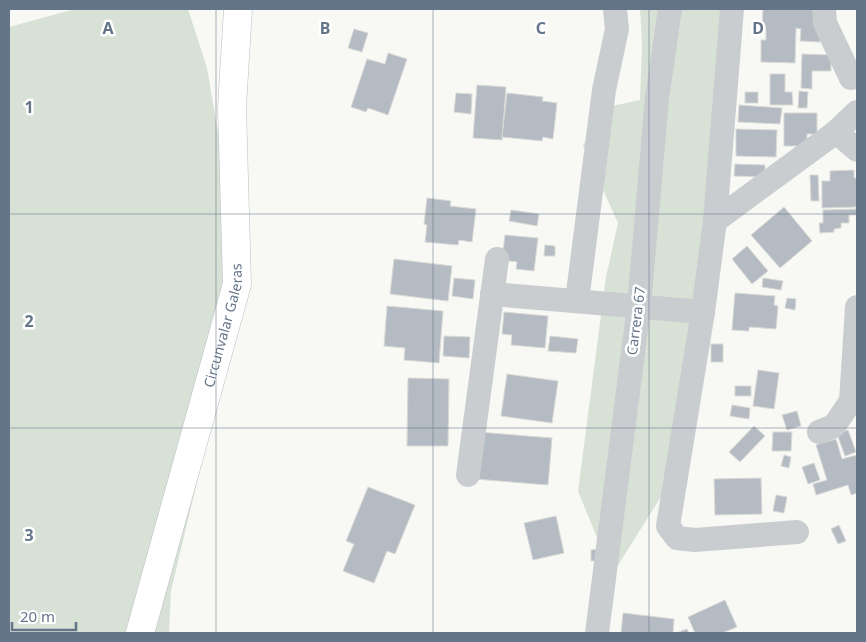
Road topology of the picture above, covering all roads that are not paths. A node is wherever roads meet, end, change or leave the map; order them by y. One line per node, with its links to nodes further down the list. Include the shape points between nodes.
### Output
1 (238, 9): 20 (main road, Circunvalar Galeras, via 232,107 237,284)
2 (615, 9): 13 (street, via 616,29 604,90)
3 (670, 9): 14 (street, Carrera 67, via 657,98)
4 (732, 9): 10 (street)
5 (824, 9): 6 (street, via 825,23)
6 (851, 78)
7 (857, 112): 8 (street)
8 (836, 132): 9 (street); 10 (street)
9 (857, 150)
10 (715, 221): 16 (street)
11 (497, 259): 12 (street)
12 (492, 294): 13 (street); 18 (street)
13 (576, 301): 14 (street)
14 (639, 306): 16 (street); 21 (street, Carrera 67)
15 (857, 307): 17 (street, via 851,401 834,426)
16 (703, 312): 19 (street, via 668,526 677,538 696,540)
17 (819, 432)
18 (468, 475)
19 (798, 532)
20 (140, 633)
21 (596, 633)

